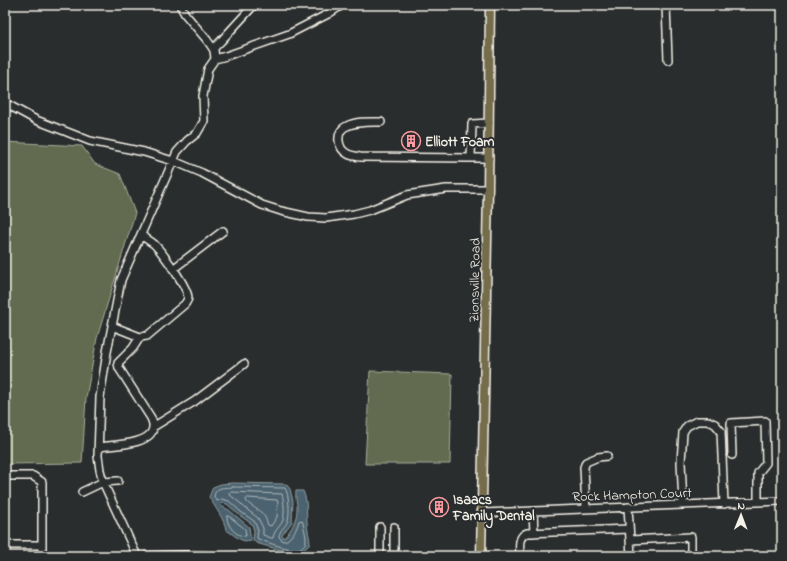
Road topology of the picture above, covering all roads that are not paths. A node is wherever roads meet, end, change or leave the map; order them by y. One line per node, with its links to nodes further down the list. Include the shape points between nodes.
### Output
1 (180, 5): 6 (street)
2 (254, 5): 6 (street)
3 (342, 5): 7 (street, via 289,34)
4 (490, 5): 11 (main road, Zionsville Road)
5 (666, 5): 8 (street)
6 (213, 49): 7 (street)
7 (215, 59): 14 (street, via 208,69 203,96 204,121 197,133 177,152)
8 (668, 60)
9 (5, 103): 14 (street, via 36,120 90,140 144,152)
10 (381, 122): 12 (street, via 345,126 339,136 344,151 348,155 360,157)
11 (489, 124): 12 (street, via 472,124); 13 (main road, Zionsville Road)
12 (471, 158): 13 (street)
13 (488, 158): 15 (main road, Zionsville Road)
14 (173, 162): 15 (street, via 202,173 262,205 308,217 326,218 354,214 406,195 446,189); 17 (street)
15 (488, 189): 37 (main road, Zionsville Road)
16 (223, 231): 18 (street)
17 (141, 235): 18 (street, via 154,244); 19 (street, via 121,280)
18 (174, 269): 20 (street, via 188,298 185,304 147,336)
19 (112, 326): 20 (street); 23 (street, via 100,397)
20 (140, 337): 22 (street, via 133,348 118,362 119,368 151,418)
21 (244, 364): 22 (street, via 195,401)
22 (154, 427): 23 (street, via 150,435 136,443)
23 (99, 447): 28 (street, via 98,456)
24 (732, 455): 31 (street, via 731,423 765,421 766,463 758,473)
25 (607, 456): 35 (street, via 586,462 584,467)
26 (5, 476): 44 (street, via 33,476 42,482)
27 (118, 481): 28 (street)
28 (103, 482): 29 (street); 46 (street)
29 (82, 492)
30 (782, 501): 31 (street, Rock Hampton Court)
31 (758, 502): 32 (street, Rock Hampton Court)
32 (724, 504): 33 (street, Rock Hampton Court); 33 (street, via 721,431 708,421 697,421 687,426 683,432)
33 (683, 505): 34 (street, Rock Hampton Court)
34 (628, 507): 35 (street, Rock Hampton Court); 40 (street)
35 (586, 509): 36 (street, Rock Hampton Court)
36 (533, 511): 37 (street, Rock Hampton Court); 41 (street)
37 (482, 513): 51 (main road, Zionsville Road)
38 (394, 527): 50 (street)
39 (380, 528): 49 (street)
40 (629, 529): 41 (street); 42 (street)
41 (534, 533): 52 (street, via 527,533 520,538)
42 (630, 540): 53 (street); 54 (street, via 690,537)
43 (5, 545): 44 (street)
44 (42, 545): 45 (street)
45 (42, 556)
46 (137, 556)
47 (146, 556): 48 (street)
48 (216, 556)
49 (380, 556)
50 (394, 556)
51 (482, 556)
52 (520, 556)
53 (630, 556)
54 (691, 556)

